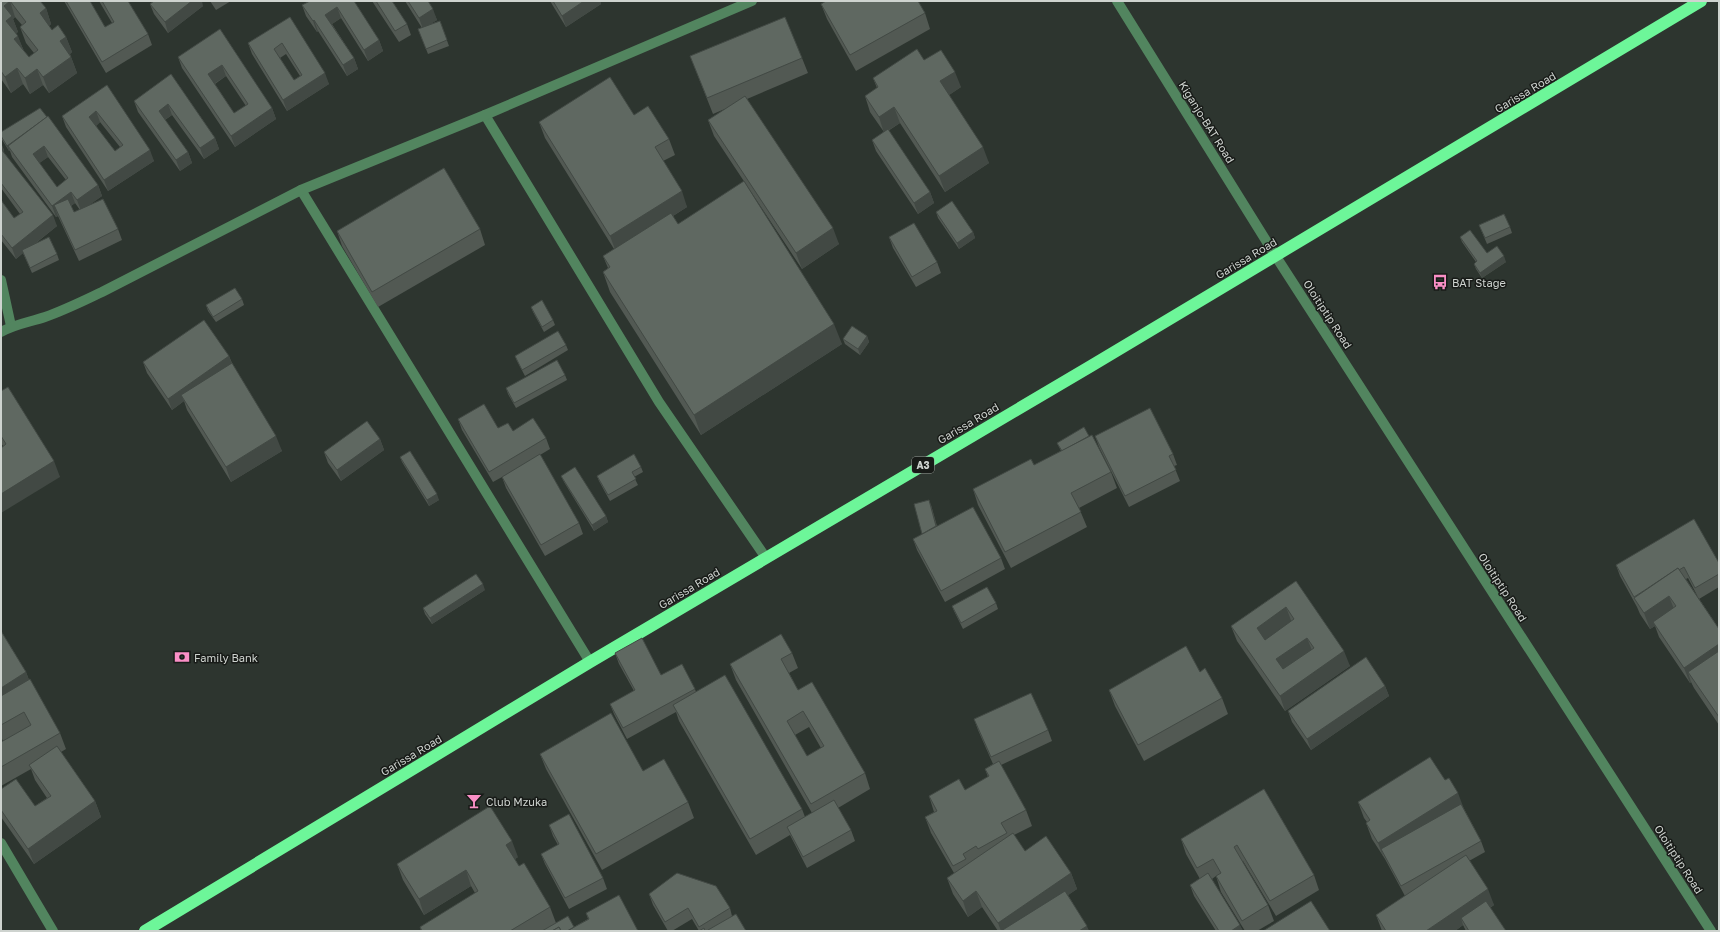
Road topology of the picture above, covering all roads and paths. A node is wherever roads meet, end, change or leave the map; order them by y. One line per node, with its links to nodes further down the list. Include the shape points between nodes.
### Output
1 (752, 1): 4 (street)
2 (1118, 1): 6 (street, Kiganjo-BAT Road)
3 (1701, 1): 6 (highway, Garissa Road / A3)
4 (485, 115): 5 (street); 10 (street, via 659,402)
5 (301, 190): 8 (street, via 72,307); 11 (street)
6 (1276, 255): 10 (highway, Garissa Road / A3); 15 (street, Oloitiptip Road)
7 (1, 280): 8 (street)
8 (12, 326): 9 (street)
9 (1, 332)
10 (766, 558): 11 (highway, Garissa Road / A3)
11 (590, 662): 14 (highway, Garissa Road / A3)
12 (1, 843): 13 (street)
13 (53, 931)
14 (145, 931)
15 (1711, 931)

